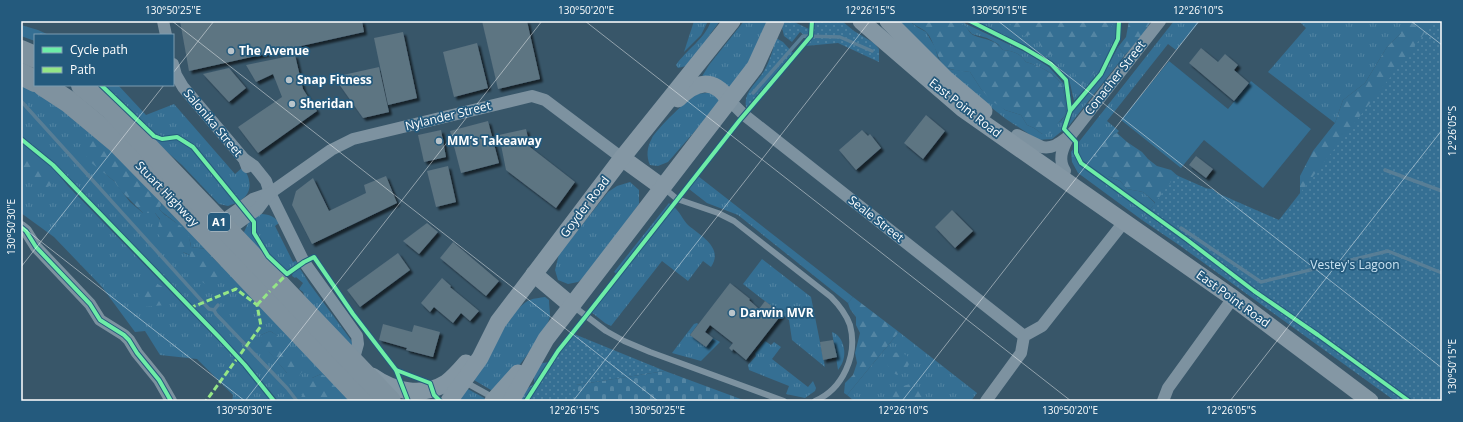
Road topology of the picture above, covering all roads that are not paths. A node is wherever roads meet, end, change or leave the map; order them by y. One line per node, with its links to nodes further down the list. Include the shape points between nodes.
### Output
1 (163, 21): 9 (street)
2 (724, 21): 13 (street)
3 (732, 21): 13 (street, Goyder Road)
4 (776, 21): 19 (street, via 755,67)
5 (850, 21): 10 (street, via 864,32)
6 (861, 21): 10 (street, East Point Road)
7 (888, 21): 21 (street, East Point Road, via 946,79)
8 (1160, 21): 22 (street, Conacher Street)
9 (166, 34)
10 (884, 42): 28 (street, East Point Road, via 963,109)
11 (21, 50): 12 (highway)
12 (34, 56)
13 (700, 62): 23 (street, Goyder Road)
14 (174, 68): 27 (street, Salonika Street, via 183,87 244,159 260,186)
15 (21, 74): 16 (highway)
16 (34, 80)
17 (45, 86): 32 (highway, Stuart Highway / A1, via 99,126 166,192)
18 (83, 86): 20 (highway, Stuart Highway / A1)
19 (729, 100): 23 (street, via 714,86 702,84 691,87); 26 (street); 37 (street, Seale Street, via 743,114)
20 (135, 134): 29 (street, Stuart Highway, via 176,164 219,207 228,210); 32 (highway, Stuart Highway / A1)
21 (1017, 135): 22 (street, Conacher Street, via 1047,148 1058,145); 25 (street, East Point Road)
22 (1070, 135): 25 (street, Conacher Street, via 1061,155 1061,163)
23 (634, 143): 24 (street, Goyder Road)
24 (622, 158): 26 (street); 27 (street, Nylander Street, via 545,100 532,96 353,139 331,150); 33 (street, Goyder Road)
25 (1065, 170): 28 (street, East Point Road)
26 (662, 187): 35 (street); 46 (lane, via 678,199 734,221 831,297 842,309 852,338 849,364 836,385)
27 (270, 193): 29 (street, Nylander Street, via 256,197); 32 (street, Nylander Street, via 258,209); 38 (street, Salonika Street, via 304,262 357,336 358,344)
28 (1094, 201): 30 (street, East Point Road)
29 (241, 207): 32 (street, Nylander Street)
30 (1124, 222): 34 (street, East Point Road); 37 (street, via 1042,326)
31 (21, 227): 41 (street, via 36,247 90,304 100,320 129,340 160,380)
32 (216, 232): 38 (highway, Stuart Highway / A1); 42 (highway, Stuart Highway / A1, via 347,383)
33 (534, 274): 35 (street); 36 (street, Goyder Road)
34 (1233, 298): 48 (street, via 1168,388); 49 (street, East Point Road)
35 (572, 306): 40 (street); 45 (lane, via 606,331 629,343)
36 (498, 322): 38 (street, via 460,370 446,383 432,389 412,392 397,389 375,378); 39 (street, Goyder Road, via 480,358)
37 (1024, 336): 47 (street, via 1021,353)
38 (353, 362): 43 (highway, Stuart Highway / A1)
39 (464, 381): 40 (lane); 44 (street, Goyder Road)
40 (500, 400)
41 (171, 401)
42 (366, 401)
43 (390, 401)
44 (449, 401)
45 (784, 401)
46 (815, 401)
47 (986, 401)
48 (1163, 401)
49 (1370, 401)

